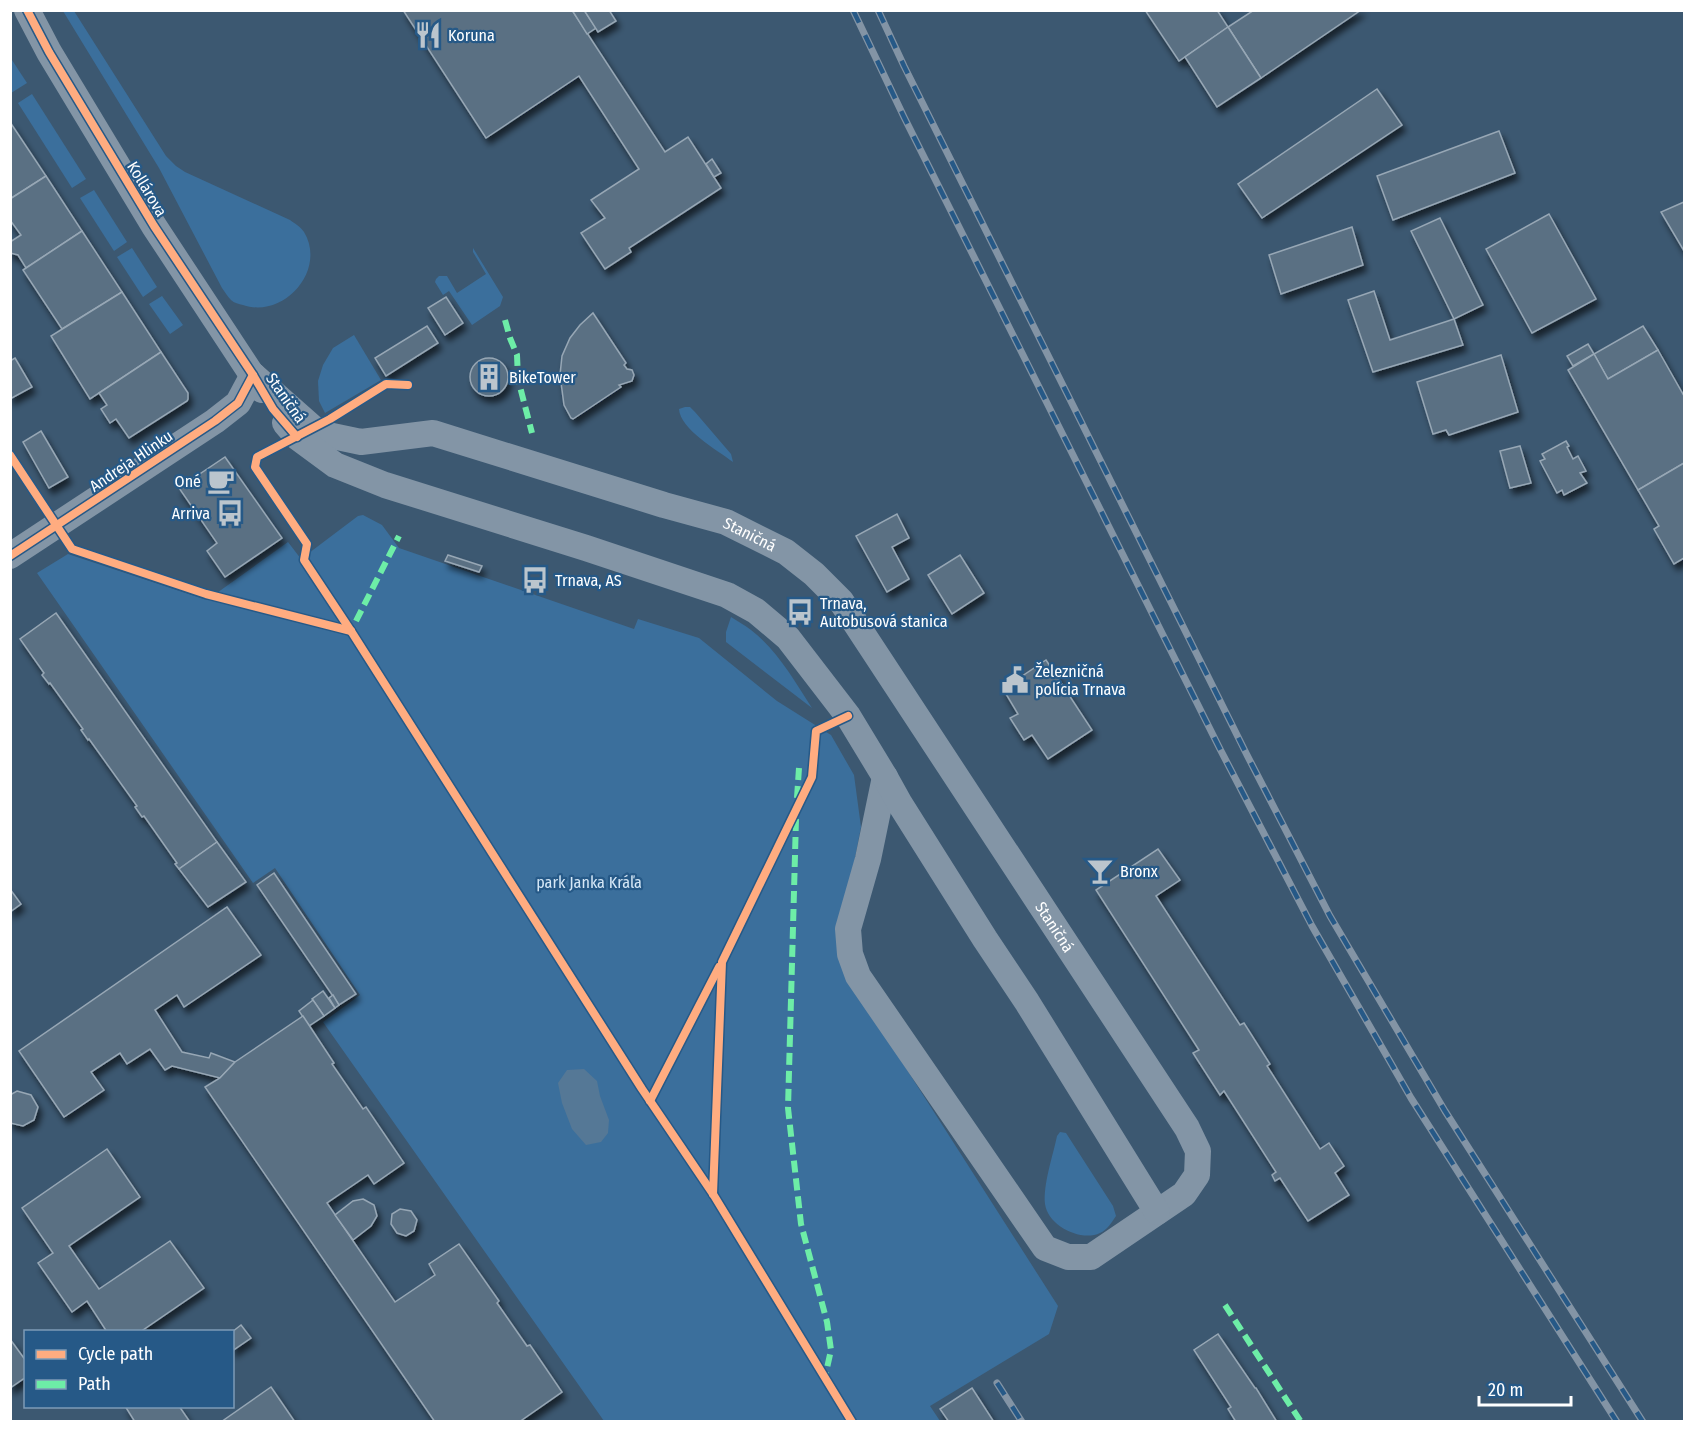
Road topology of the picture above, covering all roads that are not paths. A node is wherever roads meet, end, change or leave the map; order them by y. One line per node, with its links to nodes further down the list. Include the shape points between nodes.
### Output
1 (27, 10): 2 (street, Kollárova, via 154,226)
2 (253, 375): 3 (street, Andreja Hlinku, via 238,403 215,421); 4 (street, Staničná, via 273,409 297,437 335,465 385,485 727,595 756,611 788,638 843,709); 5 (street, Staničná, via 323,434 361,442 432,433 726,522 786,552 814,574 841,601 1187,1128 1198,1151 1197,1175 1184,1194)
3 (10, 556)
4 (885, 777): 5 (street, Staničná); 5 (street, Staničná, via 848,929 850,954 858,976 1046,1248 1068,1257 1091,1257)
5 (1157, 1212)

